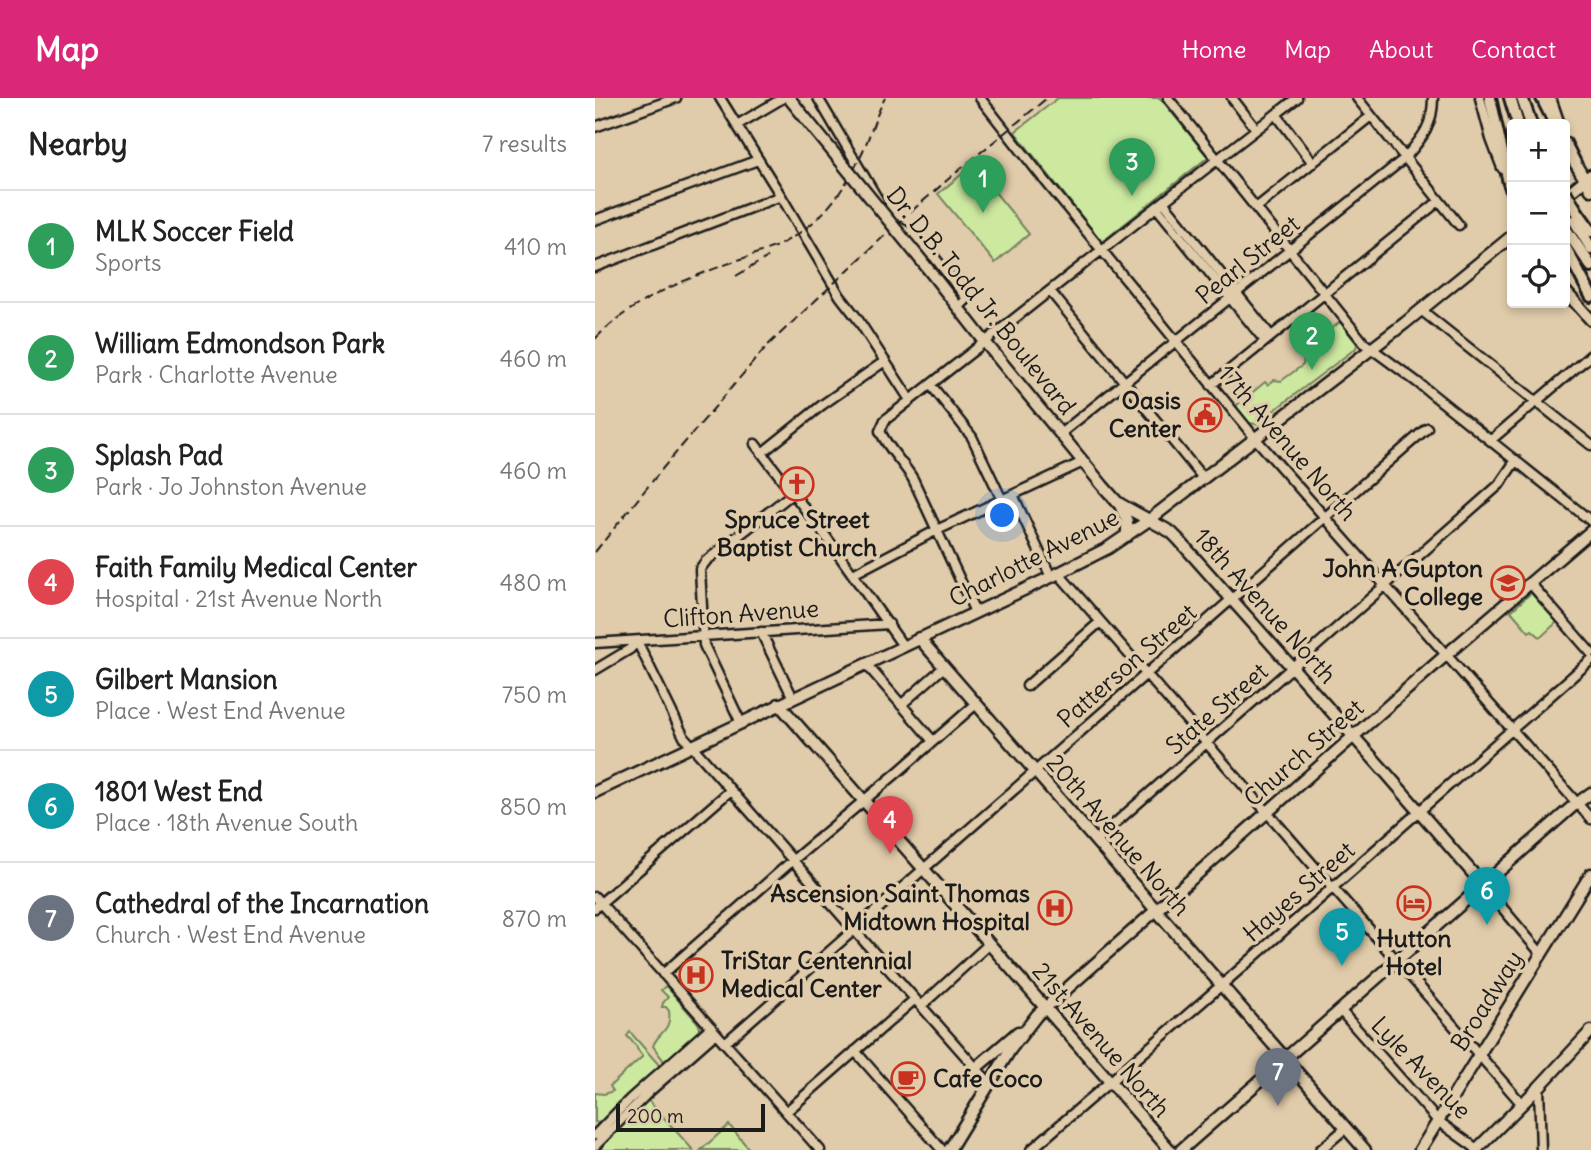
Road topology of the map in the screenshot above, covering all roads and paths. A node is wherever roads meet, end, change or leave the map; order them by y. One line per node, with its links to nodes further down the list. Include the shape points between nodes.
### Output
1 (676, 98): 25 (street)
2 (720, 98): 24 (street)
3 (783, 98): 24 (street)
4 (789, 98): 62 (main road, Dr. D.B. Todd Jr. Boulevard, bridge)
5 (818, 98): 62 (street, via 891,220 935,258 965,296)
6 (980, 98): 52 (street, 17th Avenue North)
7 (1168, 98): 31 (street)
8 (1232, 98): 26 (street)
9 (1297, 98): 18 (street)
10 (1357, 98): 19 (street)
11 (1433, 98): 29 (street, Pearl Street, via 1425,135)
12 (1480, 98): 35 (street)
13 (1490, 98): 36 (highway)
14 (1510, 98): 20 (highway)
15 (1522, 98): 21 (highway)
16 (1542, 98): 22 (highway)
17 (1551, 98): 23 (street)
18 (1276, 114): 26 (street); 32 (street)
19 (1371, 116): 29 (street); 32 (street)
20 (1516, 119)
21 (1529, 119)
22 (1555, 119)
23 (1557, 119)
24 (737, 125): 30 (street)
25 (595, 127)
26 (1256, 129): 31 (street)
27 (1570, 150): 33 (street)
28 (1570, 153): 33 (highway)
29 (1405, 158): 40 (street); 53 (street, Pearl Street)
30 (758, 160): 39 (street); 46 (street)
31 (1217, 160): 42 (street); 43 (street)
32 (1313, 163): 43 (street)
33 (1575, 163): 34 (main road)
34 (1588, 178): 37 (main road); 38 (main road)
35 (1508, 182)
36 (1510, 182)
37 (1591, 190)
38 (1570, 191)
39 (781, 195): 55 (street); 70 (street, via 840,296)
40 (1439, 201): 47 (street); 58 (street)
41 (1570, 204): 45 (highway, bridge)
42 (1160, 205): 52 (street); 59 (street)
43 (1256, 208): 53 (street)
44 (1570, 210): 45 (highway)
45 (1575, 215): 48 (highway); 51 (highway)
46 (595, 220)
47 (1459, 225)
48 (1591, 231)
49 (1570, 236): 56 (highway)
50 (1507, 240): 63 (main road, Charlotte Avenue)
51 (1591, 248)
52 (1102, 251): 57 (street); 67 (street, 17th Avenue North)
53 (1290, 251): 58 (street); 59 (street, Pearl Street)
54 (1570, 256): 60 (highway)
55 (595, 267)
56 (1591, 267)
57 (1050, 291): 66 (street); 71 (street)
58 (1324, 293): 65 (street); 68 (street)
59 (1233, 296): 65 (street); 67 (street, Pearl Street)
60 (1591, 296)
61 (1570, 297): 64 (main road)
62 (958, 307): 66 (main road, Dr. D.B. Todd Jr. Boulevard)
63 (1421, 310): 68 (main road, Charlotte Avenue); 75 (street)
64 (1591, 320)
65 (1268, 339): 73 (street)
66 (985, 342): 72 (street); 77 (main road, Dr. D.B. Todd Jr. Boulevard)
67 (1176, 342): 71 (street, Pearl Street); 73 (street, 17th Avenue North)
68 (1371, 348): 78 (main road, Charlotte Avenue); 79 (street)
69 (1591, 355): 75 (street)
70 (885, 361): 74 (street); 82 (street)
71 (1125, 382): 77 (street, Pearl Street); 85 (street)
72 (931, 384): 74 (street); 88 (street, via 972,437)
73 (1211, 385): 78 (street, 17th Avenue North)
74 (911, 400): 94 (street, via 885,420 880,431 908,471)
75 (1536, 401): 79 (street); 81 (street)
76 (1427, 428): 91 (street, Patterson Street)
77 (1060, 434): 84 (main road, Dr. D.B. Todd Jr. Boulevard)
78 (1255, 438): 85 (main road, Charlotte Avenue); 91 (street, 17th Avenue North)
79 (1492, 440): 83 (street)
80 (755, 444): 82 (street)
81 (1591, 445)
82 (762, 453): 86 (street)
83 (1516, 460): 93 (street); 101 (street, State Street, via 1499,485)
84 (1083, 462): 87 (street); 89 (main road, Dr. D.B. Todd Jr. Boulevard)
85 (1203, 478): 90 (main road, Charlotte Avenue)
86 (793, 493): 98 (street); 107 (street, via 701,565)
87 (1013, 495): 88 (street); 99 (street)
88 (1002, 500): 94 (street)
89 (1118, 503): 92 (main road, Dr. D.B. Todd Jr. Boulevard); 97 (main road, via 1127,521)
90 (1169, 504): 92 (main road, Charlotte Avenue); 96 (main road, via 1166,517)
91 (1326, 517): 101 (street, 17th Avenue North); 102 (street, Patterson Street)
92 (1149, 520): 96 (main road, 18th Avenue North); 97 (main road, Charlotte Avenue)
93 (1591, 521)
94 (937, 530): 98 (street); 103 (street)
95 (1591, 531): 100 (main road, Church Street)
96 (1171, 532): 102 (main road, 18th Avenue North)
97 (1127, 536): 99 (main road, Charlotte Avenue)
98 (853, 575): 105 (street)
99 (1054, 575): 103 (main road, Charlotte Avenue); 104 (street)
100 (1530, 583): 112 (street); 113 (main road, Church Street)
101 (1387, 586): 113 (street, 17th Avenue North); 117 (street, State Street)
102 (1231, 600): 117 (main road, 18th Avenue North); 119 (street, Patterson Street)
103 (975, 612): 108 (main road, Charlotte Avenue)
104 (1100, 622): 119 (street); 120 (street)
105 (889, 624): 106 (street, Clifton Avenue); 111 (street)
106 (761, 632): 107 (street, Clifton Avenue); 121 (street)
107 (703, 636): 109 (street, Clifton Avenue); 125 (street)
108 (919, 638): 111 (main road, Charlotte Avenue); 116 (main road, 20th Avenue North)
109 (637, 641): 110 (street, Clifton Avenue); 118 (street); 130 (street, via 684,737)
110 (595, 643)
111 (903, 646): 115 (main road, Charlotte Avenue)
112 (1591, 653)
113 (1447, 654): 126 (street, 17th Avenue North); 127 (main road, Church Street)
114 (1591, 660): 126 (street, Hayes Street)
115 (866, 664): 121 (main road, Charlotte Avenue); 124 (street)
116 (944, 667): 123 (main road, 20th Avenue North); 124 (street)
117 (1292, 668): 127 (main road, 18th Avenue North); 129 (street, State Street)
118 (595, 670)
119 (1146, 674): 129 (street); 131 (street, Patterson Street)
120 (1027, 686)
121 (793, 698): 122 (main road, Charlotte Avenue)
122 (779, 704): 125 (main road, Charlotte Avenue); 135 (main road, 21st Avenue North)
123 (976, 704): 128 (street); 131 (main road, 20th Avenue North)
124 (901, 705): 128 (street)
125 (741, 723): 130 (main road, Charlotte Avenue)
126 (1513, 730): 136 (street, 17th Avenue North); 137 (street, Hayes Street)
127 (1354, 737): 137 (main road, 18th Avenue North); 138 (main road, Church Street)
128 (933, 741): 135 (street)
129 (1206, 744): 138 (street); 140 (street, State Street)
130 (693, 746): 132 (street); 133 (main road, Charlotte Avenue)
131 (1035, 772): 140 (main road, 20th Avenue North); 142 (street, Patterson Street)
132 (731, 790): 141 (street); 146 (street)
133 (596, 791)
134 (1591, 793): 136 (main road)
135 (863, 800): 141 (street); 142 (main road, 21st Avenue North)
136 (1577, 803): 139 (street, 17th Avenue North); 144 (main road)
137 (1419, 812): 144 (main road, 18th Avenue North); 145 (street, Hayes Street)
138 (1267, 813): 145 (street); 147 (main road, Church Street)
139 (1591, 819)
140 (1095, 841): 147 (main road, 20th Avenue North)
141 (792, 860): 148 (street); 152 (street)
142 (924, 869): 148 (street, Patterson Street); 149 (main road, 21st Avenue North)
143 (1591, 874): 150 (main road, Broadway)
144 (1483, 885): 150 (street); 151 (main road)
145 (1333, 888): 151 (street); 153 (street, Hayes Street)
146 (597, 903): 152 (street)
147 (1156, 911): 153 (main road, 20th Avenue North); 156 (main road, Church Street)
148 (854, 930): 154 (street); 161 (street, Patterson Street)
149 (989, 944): 155 (street); 156 (main road, 21st Avenue North)
150 (1542, 952): 163 (main road, Broadway)
151 (1397, 960): 157 (main road); 163 (street)
152 (663, 974): 159 (street)
153 (1221, 986): 164 (main road, 20th Avenue North); 166 (street, Hayes Street)
154 (915, 999): 155 (street); 162 (street)
155 (921, 1006): 165 (street)
156 (1045, 1008): 158 (main road, Church Street); 166 (main road, 21st Avenue North)
157 (1341, 1010): 164 (main road); 171 (street, Lyle Avenue)
158 (1037, 1016): 165 (main road); 167 (main road)
159 (713, 1030): 161 (street); 173 (street)
160 (1591, 1031): 168 (main road)
161 (725, 1043): 170 (street)
162 (855, 1051): 170 (street); 177 (street)
163 (1479, 1055): 169 (street); 171 (main road, Broadway)
164 (1285, 1059): 172 (main road, 20th Avenue North); 181 (main road)
165 (976, 1068): 167 (street)
166 (1110, 1081): 179 (street, Hayes Street); 180 (main road, 21st Avenue North)
167 (990, 1083): 178 (main road)
168 (1539, 1087): 169 (main road); 185 (street)
169 (1522, 1104): 175 (main road)
170 (786, 1112): 176 (street)
171 (1438, 1121): 175 (street, Lyle Avenue); 184 (main road, Broadway)
172 (1346, 1128): 182 (street); 183 (main road, 20th Avenue North)
173 (598, 1133): 174 (street)
174 (595, 1146)
175 (1477, 1149)
176 (820, 1150)
177 (942, 1150)
178 (949, 1150)
179 (1031, 1150)
180 (1170, 1150)
181 (1181, 1150)
182 (1320, 1150)
183 (1365, 1150)
184 (1420, 1150)
185 (1541, 1150)

